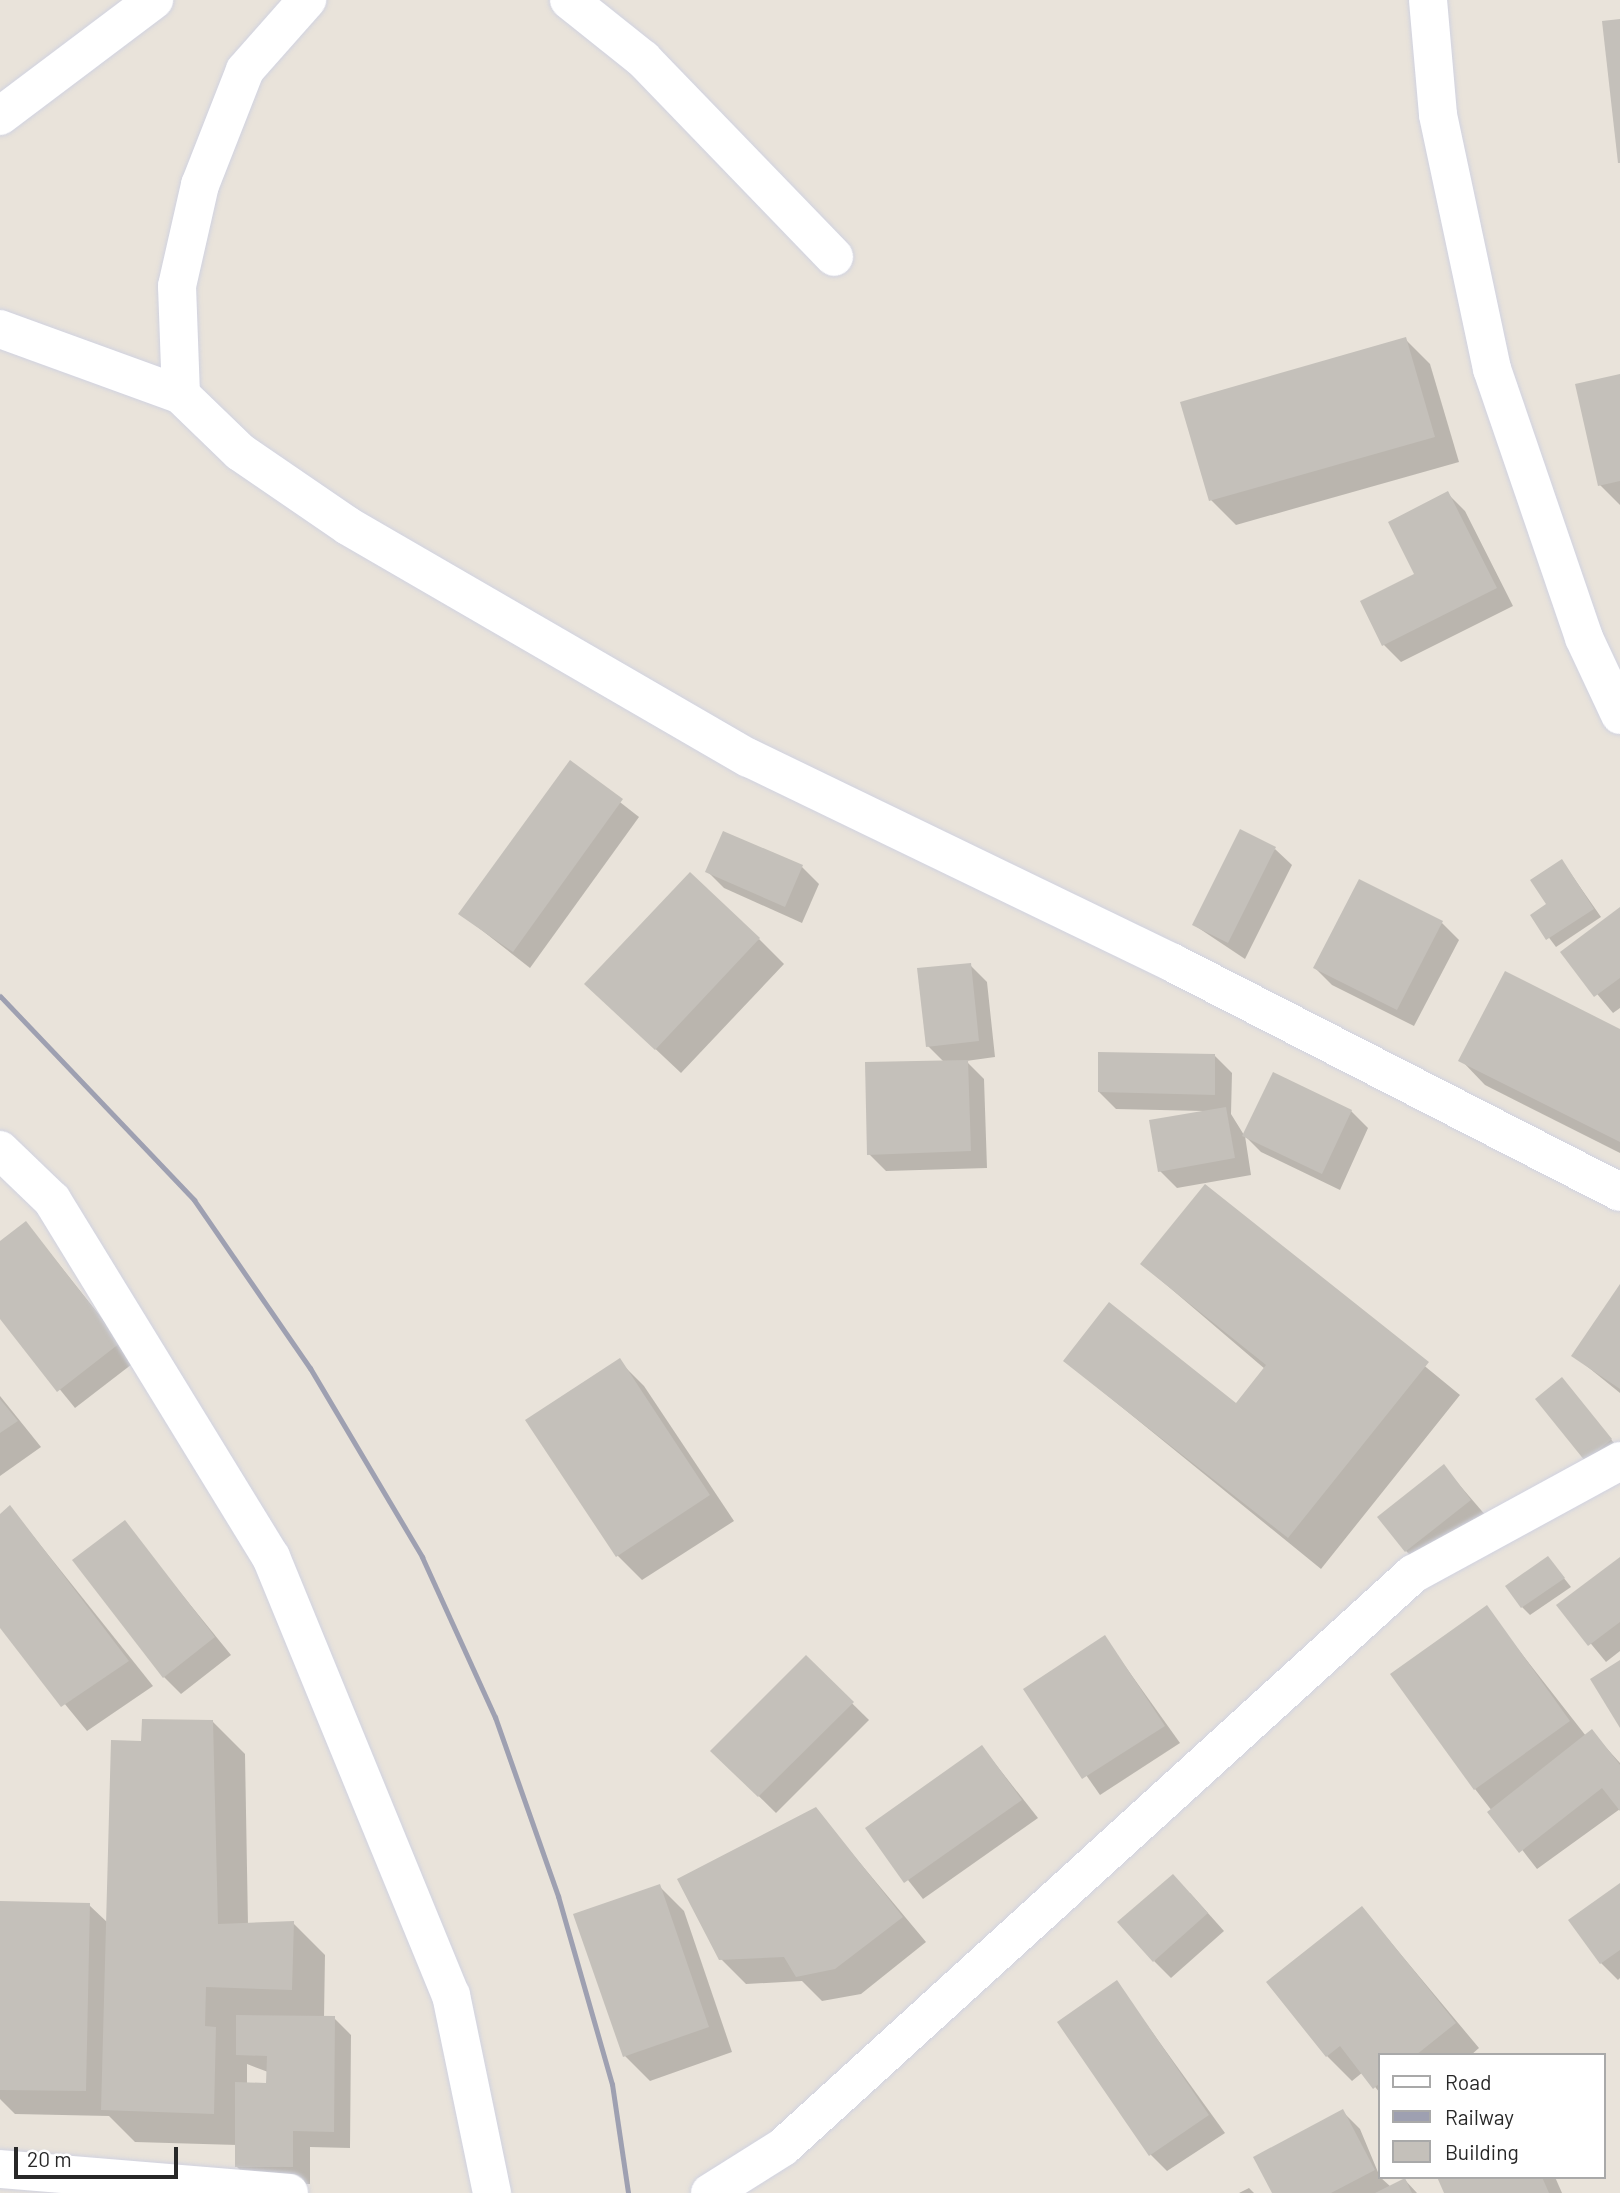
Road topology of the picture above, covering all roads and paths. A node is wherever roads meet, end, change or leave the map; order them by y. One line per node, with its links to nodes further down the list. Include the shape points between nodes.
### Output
1 (154, 0): 5 (street)
2 (307, 0): 8 (street, via 245,70 200,185 177,286)
3 (569, 0): 6 (street, via 643,59)
4 (1428, 0): 9 (street, via 1438,115 1492,369 1584,638)
5 (0, 116)
6 (834, 257)
7 (0, 329): 8 (street)
8 (181, 395): 11 (street, via 240,452 348,526 749,758 1173,963)
9 (1620, 715)
10 (0, 1150): 15 (street, via 52,1200 271,1557 451,1995)
11 (1620, 1192)
12 (1620, 1461): 16 (street, via 1413,1574 783,2147)
13 (0, 2169): 14 (street)
14 (289, 2193)
15 (492, 2193)
16 (710, 2193)

